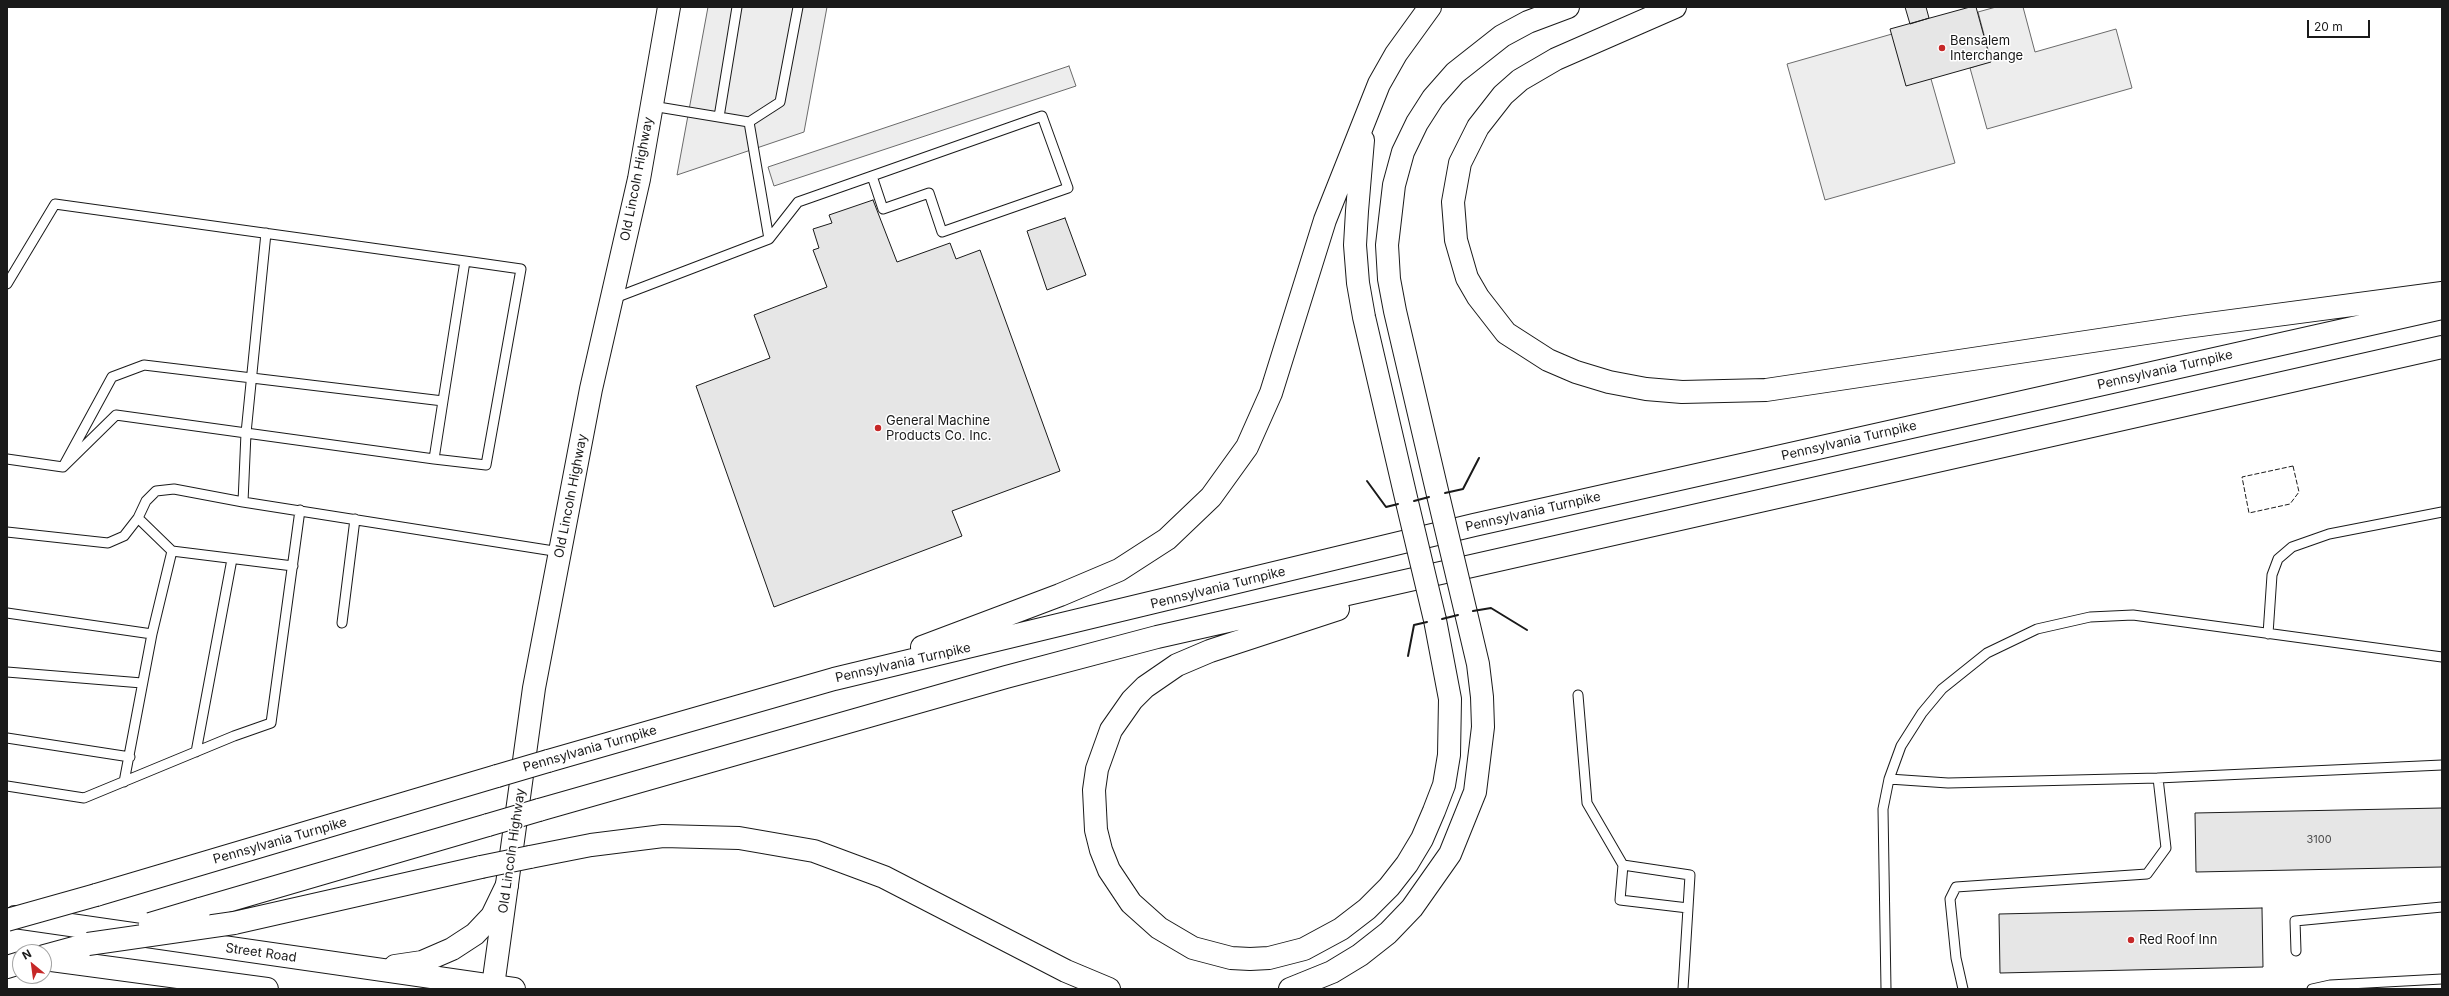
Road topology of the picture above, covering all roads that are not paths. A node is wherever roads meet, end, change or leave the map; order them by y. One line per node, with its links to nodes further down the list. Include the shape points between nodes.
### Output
1 (669, 7): 7 (main road, Old Lincoln Highway)
2 (738, 7): 9 (lane)
3 (798, 7): 10 (lane, via 780,102)
4 (1430, 7): 8 (main road, via 1396,54)
5 (1568, 7): 70 (main road, bridge, via 1528,22 1502,36 1455,73 1433,98 1417,123 1403,152 1394,184 1387,245 1389,279 1466,613 1482,697 1483,727 1475,792 1450,854 1412,908 1388,933 1360,955 1332,972)
6 (1675, 7): 16 (main road, via 1556,59 1520,80 1503,95 1478,127 1460,163 1453,202 1456,240 1467,278 1490,315 1511,336 1548,360 1576,372 1646,389 1682,392 1766,390)
7 (652, 106): 9 (lane); 17 (main road, Old Lincoln Highway, via 639,179)
8 (1366, 113): 36 (main road, bridge, via 1357,212 1358,283 1364,317 1407,502 1435,620 1450,699 1451,726 1444,785 1422,839 1389,887 1367,909 1323,940 1304,949 1269,958 1231,958 1212,954 1176,939 1144,917 1131,903 1109,870 1096,830 1094,811 1094,790 1103,749 1111,730 1132,700 1160,676 1194,657); 43 (main road, via 1325,220 1271,393 1247,447 1211,497 1167,539 1118,570)
9 (718, 117): 10 (lane)
10 (749, 122): 13 (lane)
11 (872, 176): 11 (lane, via 1042,116 1068,188 942,232 929,193 883,210); 13 (lane, via 798,202)
12 (266, 233): 14 (lane); 15 (lane, via 55,204); 20 (lane)
13 (769, 239): 17 (lane)
14 (465, 261): 21 (lane); 24 (lane, via 521,269 486,465)
15 (7, 284)
16 (2442, 293)
17 (611, 300): 33 (main road, Old Lincoln Highway)
18 (2442, 308): 43 (main road, Pennsylvania Turnpike, via 1474,525)
19 (2442, 347): 36 (main road)
20 (252, 378): 21 (lane); 22 (lane); 25 (lane, via 144,365 112,378)
21 (443, 401): 24 (lane)
22 (246, 433): 24 (lane); 25 (lane, via 116,415); 26 (lane)
23 (7, 459): 25 (lane)
24 (434, 460)
25 (62, 467)
26 (243, 502): 27 (lane); 29 (lane, via 174,489 156,491 146,500)
27 (300, 510): 30 (lane); 35 (lane)
28 (2442, 512): 40 (lane, via 2330,534 2292,547 2278,560 2272,575)
29 (138, 518): 31 (lane, via 124,536 108,543); 32 (lane)
30 (354, 518): 33 (lane); 38 (lane)
31 (7, 532)
32 (172, 551): 34 (lane); 39 (lane)
33 (560, 552): 55 (main road, Old Lincoln Highway, via 534,688)
34 (232, 559): 35 (lane); 47 (lane)
35 (293, 566): 47 (lane, via 271,723)
36 (1464, 567): 60 (main road, bridge, via 1157,637 998,680 539,810)
37 (7, 613): 39 (lane)
38 (342, 623)
39 (152, 634): 44 (lane)
40 (2268, 634): 41 (lane); 51 (lane, via 2133,615 2090,617 2037,629 1987,653 1942,689 1922,713 1901,746)
41 (2442, 657)
42 (7, 672): 44 (lane)
43 (834, 679): 59 (main road, Pennsylvania Turnpike, bridge)
44 (142, 683): 48 (lane)
45 (1578, 695): 54 (lane, via 1588,803)
46 (7, 738): 48 (lane)
47 (196, 752): 52 (lane)
48 (130, 757): 52 (lane)
49 (2442, 765): 50 (lane)
50 (2158, 778): 51 (lane, via 1948,783); 73 (lane, via 2166,848 2147,874 1956,887 1950,899 1956,958)
51 (1889, 779): 72 (lane, via 1883,809)
52 (124, 782): 53 (lane, via 84,798)
53 (7, 786)
54 (1623, 865): 57 (lane, via 1690,875); 57 (lane, via 1620,900)
55 (507, 885): 64 (main road, via 492,916 475,934 452,949 422,962); 67 (main road, Old Lincoln Highway)
56 (2442, 907): 61 (lane, via 2295,922)
57 (1688, 908): 71 (lane)
58 (7, 916): 64 (main road, Street Road)
59 (7, 920)
60 (88, 944): 62 (main road); 69 (main road, bridge, via 234,923 591,845 662,836 739,838 814,851 884,877 1066,971)
61 (2296, 951)
62 (52, 955)
63 (52, 959): 66 (main road)
64 (359, 967): 67 (main road, Street Road)
65 (2442, 979): 74 (lane, via 2330,985)
66 (204, 984): 68 (main road)
67 (500, 988)
68 (267, 989)
69 (1109, 989)
70 (1290, 989)
71 (1683, 989)
72 (1886, 989)
73 (1963, 989)
74 (2312, 989)

